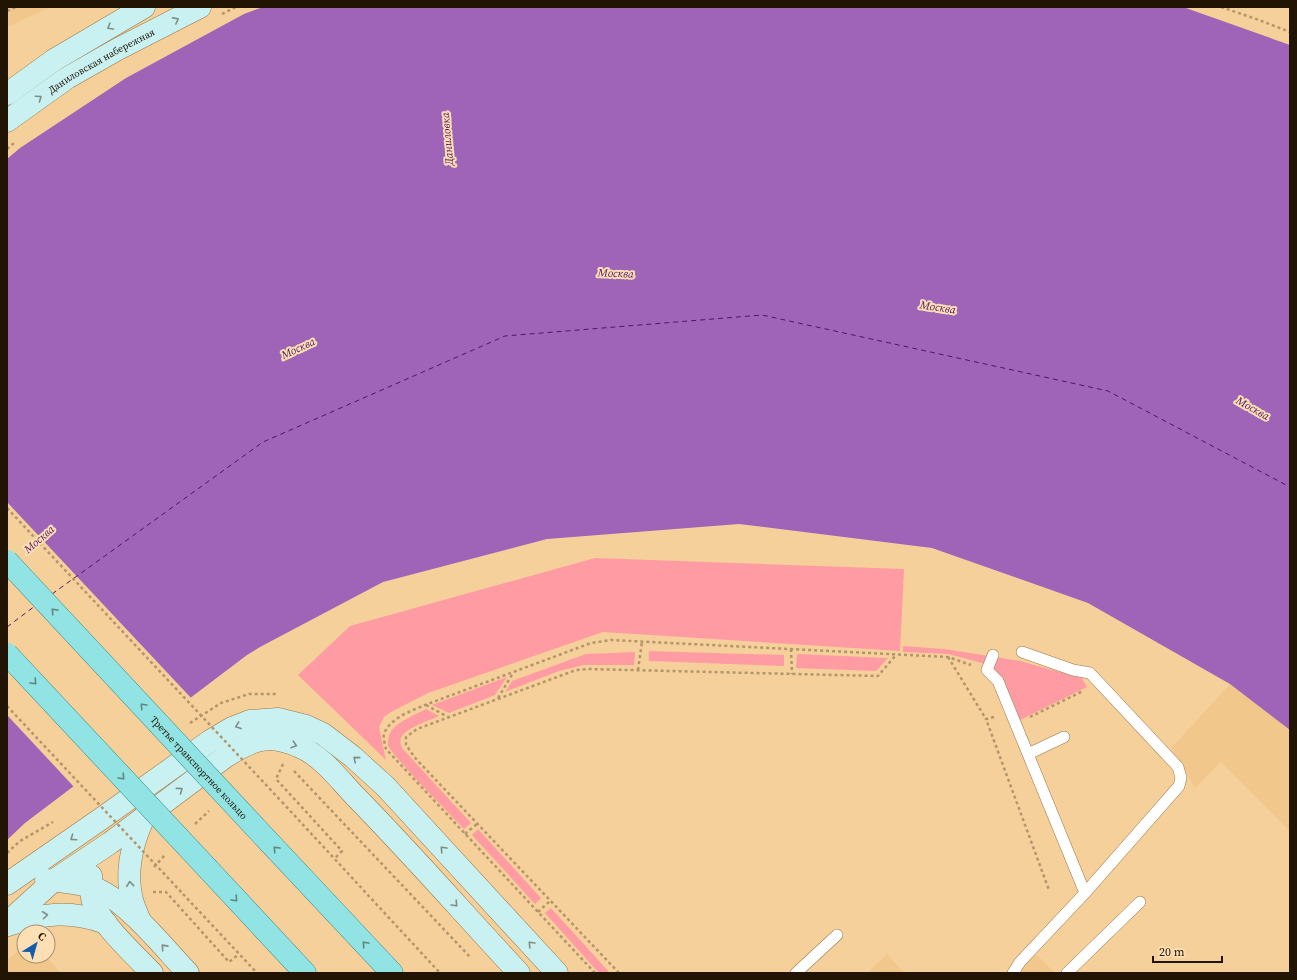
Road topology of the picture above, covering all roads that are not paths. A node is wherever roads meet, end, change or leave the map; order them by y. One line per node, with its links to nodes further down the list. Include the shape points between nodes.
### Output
1 (144, 7): 3 (main road, one-way to 3, via 54,60)
2 (200, 7): 4 (main road, Даниловская набережная, one-way to 2, via 67,78)
3 (7, 94)
4 (7, 121)
5 (7, 561): 26 (main road, Третье транспортное кольцо, one-way to 5, bridge)
6 (1022, 652): 17 (lane, via 1073,670 1090,673 1178,767 1181,778 1179,786)
7 (7, 654): 25 (main road, one-way to 25, bridge)
8 (993, 654): 10 (lane, via 987,670 998,681)
9 (1064, 737): 10 (lane)
10 (1028, 754): 17 (lane)
11 (105, 816): 13 (main road); 15 (main road, one-way to 15); 28 (main road, one-way to 11, via 385,786 323,734 306,726 278,719 250,721 232,728)
12 (144, 817): 13 (main road); 19 (main road, one-way to 12, via 132,901 129,872 132,849); 27 (main road, one-way to 27, via 242,746 256,740 273,739 298,746 314,755 372,813)
13 (92, 854): 14 (main road); 16 (main road)
14 (53, 881): 15 (main road); 16 (main road); 20 (main road)
15 (7, 884)
16 (91, 887): 19 (main road, via 120,904); 21 (main road, via 95,907)
17 (1086, 893): 30 (lane, via 1020,962)
18 (1140, 902): 31 (lane)
19 (140, 921): 24 (main road, one-way to 19)
20 (7, 924): 21 (main road, one-way to 21, via 31,917 58,914 79,915)
21 (106, 924): 23 (main road)
22 (837, 935): 29 (lane)
23 (152, 973)
24 (188, 973)
25 (305, 973)
26 (392, 973)
27 (519, 973)
28 (557, 973)
29 (796, 973)
30 (1013, 973)
31 (1067, 973)

